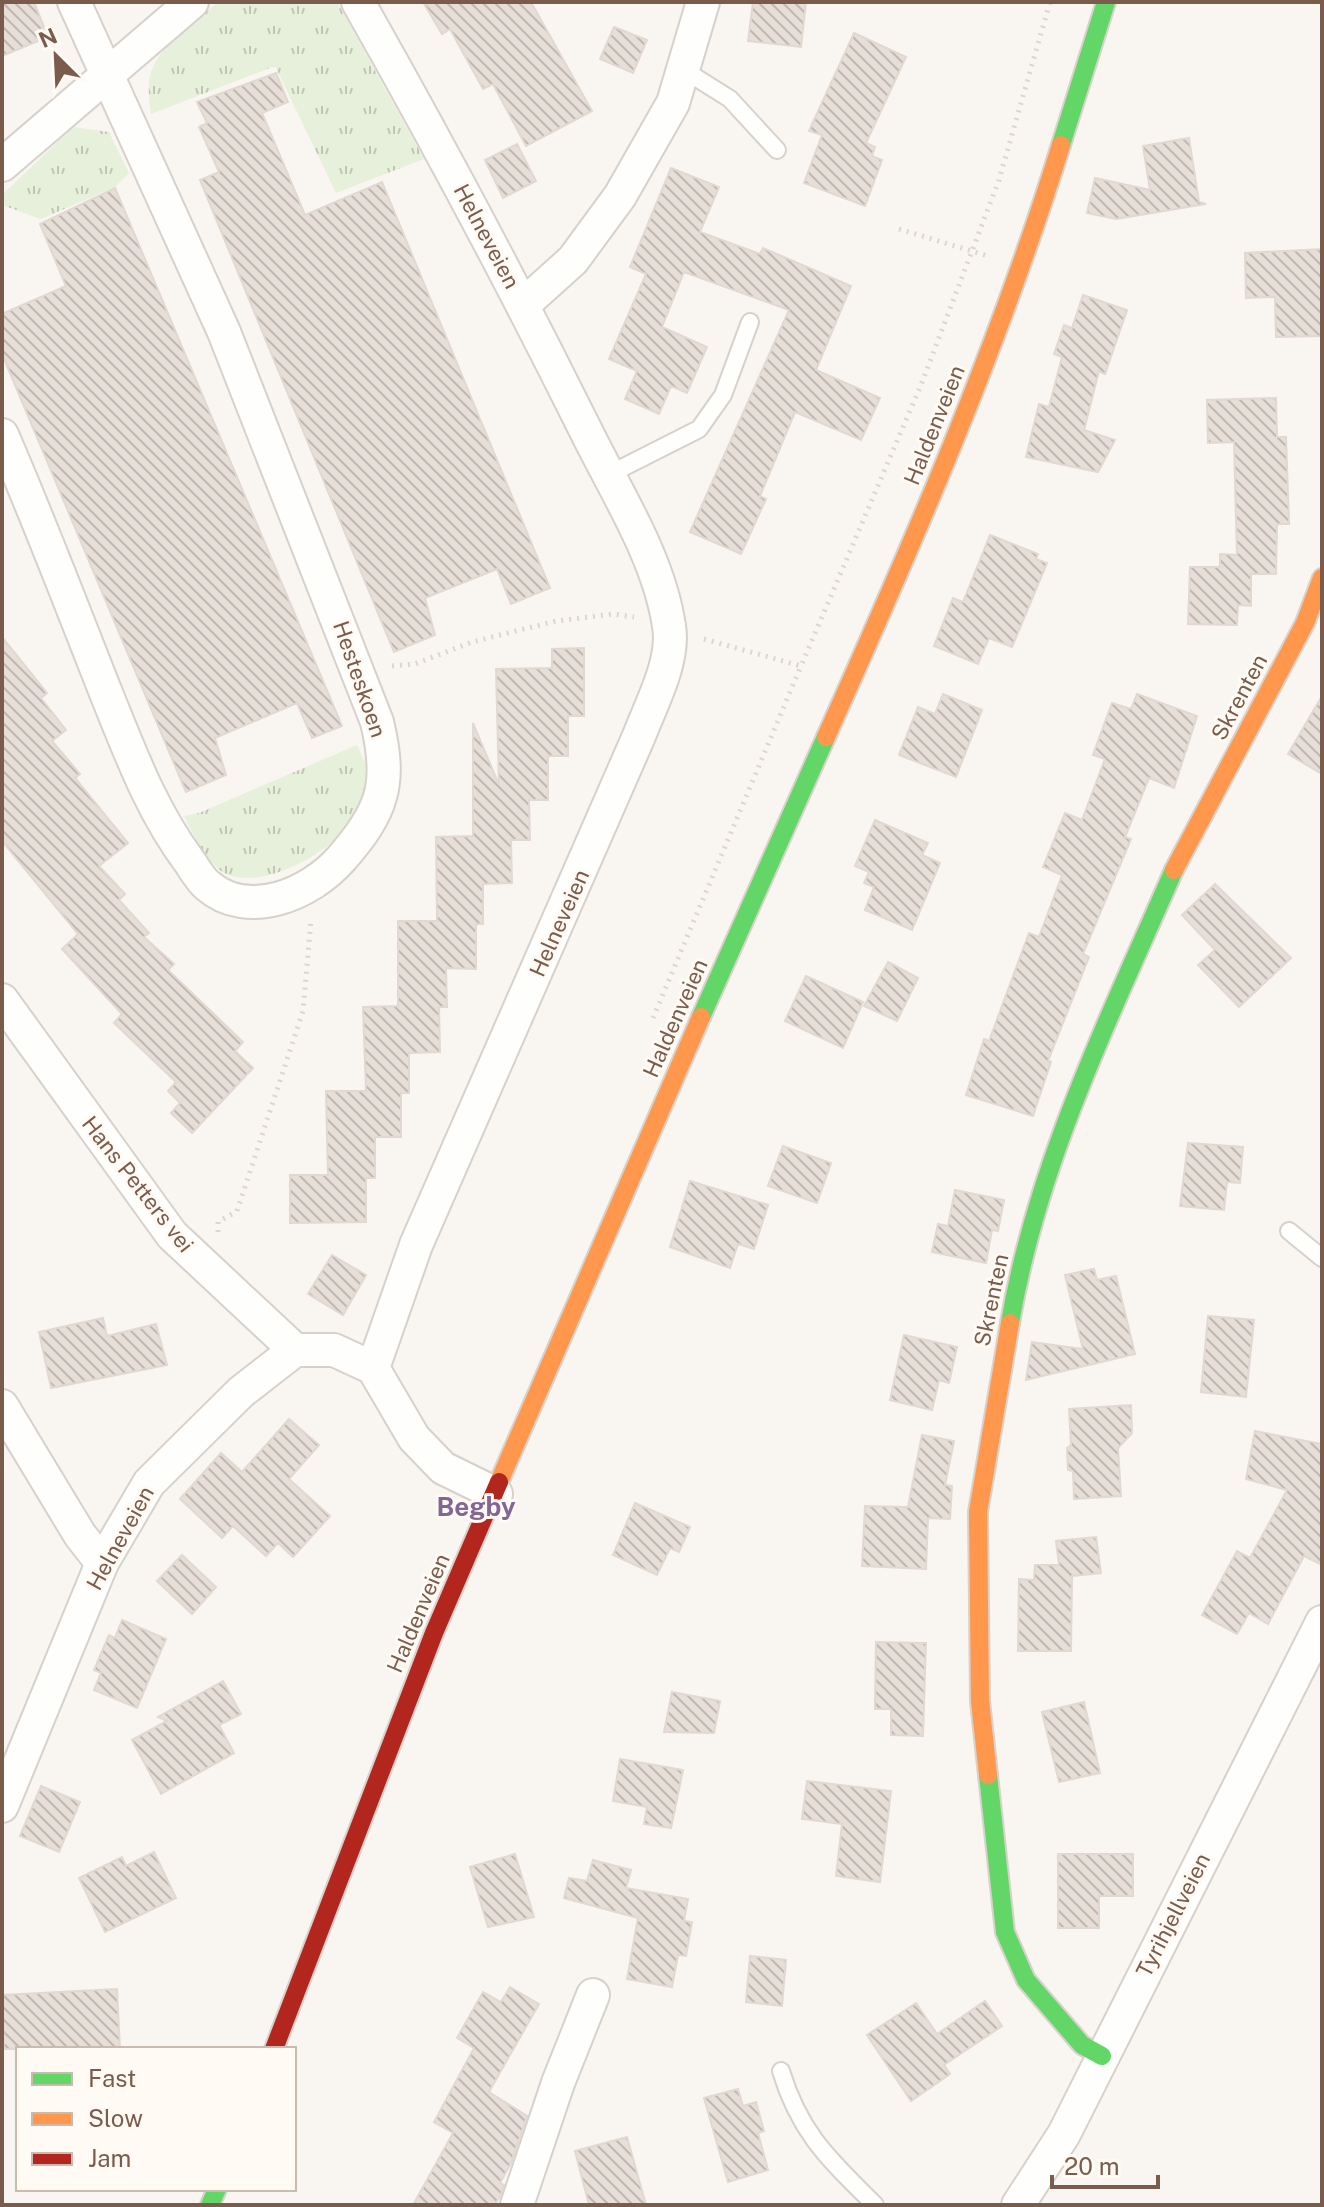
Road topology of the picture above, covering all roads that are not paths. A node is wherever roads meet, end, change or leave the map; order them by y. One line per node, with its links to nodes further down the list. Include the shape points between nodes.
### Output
1 (74, 2): 7 (street, Hesteskoen)
2 (192, 2): 7 (street)
3 (358, 2): 10 (street, Helneveien)
4 (703, 2): 6 (street)
5 (1106, 2): 21 (main road, Haldenveien, via 1023,267 902,567 657,1115)
6 (684, 70): 8 (lane, via 730,99); 10 (street, via 673,103 620,196 573,260)
7 (108, 77): 9 (street); 12 (street, Hesteskoen, via 224,332 380,734 386,774 379,805 329,873 304,890 273,900 244,902 208,886 173,839 141,780)
8 (777, 150)
9 (2, 165)
10 (523, 305): 13 (street, Helneveien)
11 (750, 322): 13 (lane, via 723,395 699,429)
12 (2, 435)
13 (608, 475): 19 (street, Helneveien, via 662,592 670,630 664,671 416,1245)
14 (1322, 578): 27 (main road, Skrenten, via 1305,623 1177,864 1063,1123 1016,1286 978,1512 980,1701 1005,1932 1026,1980 1082,2045)
15 (2, 1000): 18 (street, Hans Petters vei, via 172,1235)
16 (1289, 1231): 17 (lane)
17 (1322, 1258)
18 (295, 1350): 19 (street, via 334,1350); 22 (street, Helneveien, via 241,1392 149,1483)
19 (373, 1368): 21 (street, via 424,1448 460,1478)
20 (2, 1406): 22 (street)
21 (496, 1494): 26 (main road, Haldenveien, via 434,1633)
22 (102, 1563): 24 (street, Helneveien)
23 (1322, 1622): 27 (street, Tyrihjellveien)
24 (2, 1806)
25 (593, 1995): 29 (street)
26 (275, 2047)
27 (1102, 2056): 31 (street, Tyrihjellveien, via 1064,2134)
28 (781, 2071): 30 (lane, via 792,2108 823,2153)
29 (517, 2205)
30 (875, 2205)
31 (1018, 2205)

